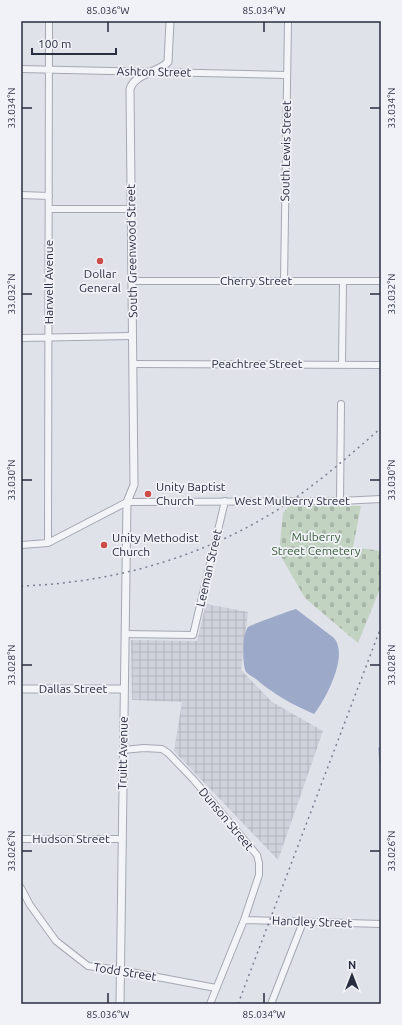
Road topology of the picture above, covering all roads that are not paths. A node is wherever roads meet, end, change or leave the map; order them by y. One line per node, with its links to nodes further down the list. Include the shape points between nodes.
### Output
1 (49, 21): 5 (street, Harwell Avenue)
2 (170, 21): 6 (street, South Greenwood Street, via 169,60 165,65)
3 (288, 21): 7 (street, South Lewis Street)
4 (21, 70): 5 (street, Ashton Street)
5 (49, 70): 6 (street, Ashton Street); 9 (street, Harwell Avenue)
6 (150, 72): 7 (street, Ashton Street); 10 (street, South Greenwood Street, via 136,80 130,89)
7 (287, 75): 13 (street, South Lewis Street)
8 (21, 195): 9 (street)
9 (49, 196): 11 (street, Harwell Avenue)
10 (131, 209): 11 (street); 12 (street, South Greenwood Street)
11 (49, 210): 18 (street, Harwell Avenue)
12 (132, 281): 13 (street, Cherry Street); 16 (street, South Greenwood Street)
13 (284, 281): 14 (street, Cherry Street)
14 (343, 281): 15 (street, Cherry Street); 20 (street)
15 (381, 281)
16 (132, 336): 18 (street); 19 (street, South Greenwood Street)
17 (21, 338): 18 (street)
18 (48, 338): 27 (street, Harwell Avenue)
19 (133, 364): 20 (street, Peachtree Street); 26 (street, South Greenwood Street, via 134,486)
20 (342, 364): 21 (street, Peachtree Street)
21 (381, 365)
22 (340, 404): 25 (street)
23 (381, 499): 25 (street, West Mulberry Street)
24 (225, 501): 25 (street, West Mulberry Street); 26 (street, West Mulberry Street); 29 (street, Leeman Street, via 193,635)
25 (340, 501)
26 (127, 502): 27 (street, West Mulberry Street); 29 (street, Truitt Avenue)
27 (48, 543): 28 (street, West Mulberry Street)
28 (21, 545)
29 (125, 634): 30 (street, Truitt Avenue)
30 (124, 689): 31 (street, Dallas Street); 32 (street, Truitt Avenue)
31 (21, 690)
32 (123, 750): 34 (street, Truitt Avenue); 36 (street, Dunson Street, via 162,749 168,753 257,855 260,863 259,875)
33 (21, 839): 34 (street, Hudson Street)
34 (122, 839): 39 (street, Truitt Avenue)
35 (21, 888): 39 (street, Todd Street, via 56,941 88,966)
36 (244, 920): 37 (street, Handley Street); 40 (street, Dunson Street)
37 (303, 922): 38 (street, Handley Street); 43 (street)
38 (381, 924)
39 (120, 970): 40 (street, Todd Street); 41 (street, Truitt Avenue)
40 (216, 988): 42 (street, Dunson Street)
41 (120, 1004)
42 (210, 1004)
43 (272, 1004)

